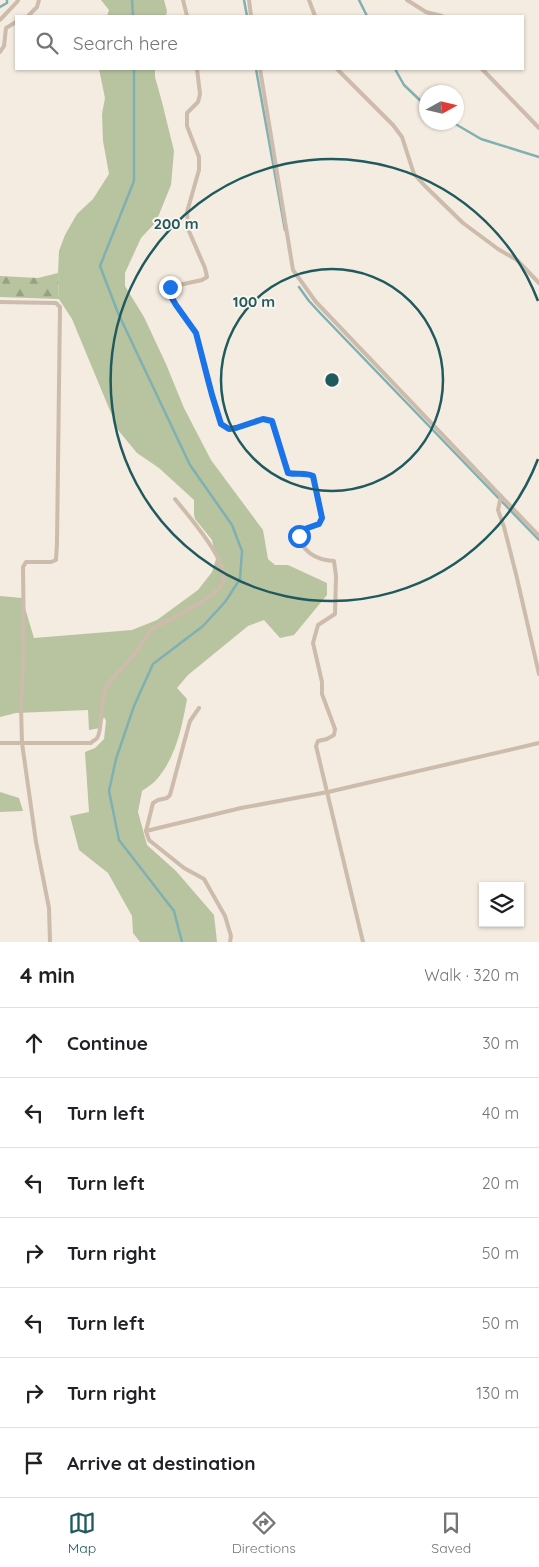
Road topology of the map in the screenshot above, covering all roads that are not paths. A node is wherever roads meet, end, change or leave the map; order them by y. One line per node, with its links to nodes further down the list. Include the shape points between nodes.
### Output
1 (18, 0): 12 (lane)
2 (40, 0): 7 (lane)
3 (183, 0): 8 (lane)
4 (249, 0): 9 (lane)
5 (309, 0): 10 (lane)
6 (407, 0): 11 (lane, via 426,12)
7 (29, 15)
8 (187, 15)
9 (251, 15)
10 (315, 15)
11 (438, 15)
12 (0, 21): 14 (lane)
13 (15, 23): 14 (lane)
14 (6, 28): 15 (lane)
15 (0, 52)
16 (197, 70): 31 (lane, via 200,94 198,102 187,113 187,126 199,158 188,212 188,229 207,277 170,287 169,293 196,333 221,424 229,429 263,419 272,421 288,473 313,476 322,518 319,524 299,531 299,536 303,548 322,560 334,561 336,576 335,614 318,625 313,643 322,694 335,729 334,735 318,741 316,746)
17 (260, 70): 23 (lane, via 293,270 316,302)
18 (338, 70): 21 (lane, via 393,125 402,137 414,174 426,187 463,222 517,260)
19 (483, 70): 20 (lane)
20 (539, 128)
21 (539, 283)
22 (0, 302): 29 (lane, via 56,303 60,308 56,560 26,562 23,567)
23 (501, 497): 25 (lane); 26 (lane, via 498,510)
24 (175, 499): 29 (lane, via 205,537 222,566 222,584 207,600 148,632 137,651 104,691 97,739 91,743)
25 (539, 536)
26 (539, 674)
27 (199, 708): 32 (lane, via 190,721 170,795 153,804)
28 (0, 743): 29 (lane)
29 (22, 743): 33 (lane, via 49,908)
30 (539, 743): 31 (lane)
31 (328, 792): 32 (lane, via 241,808); 35 (lane)
32 (146, 831): 34 (lane, via 149,840 164,853 204,879 224,916)
33 (50, 942)
34 (230, 942)
35 (363, 942)

